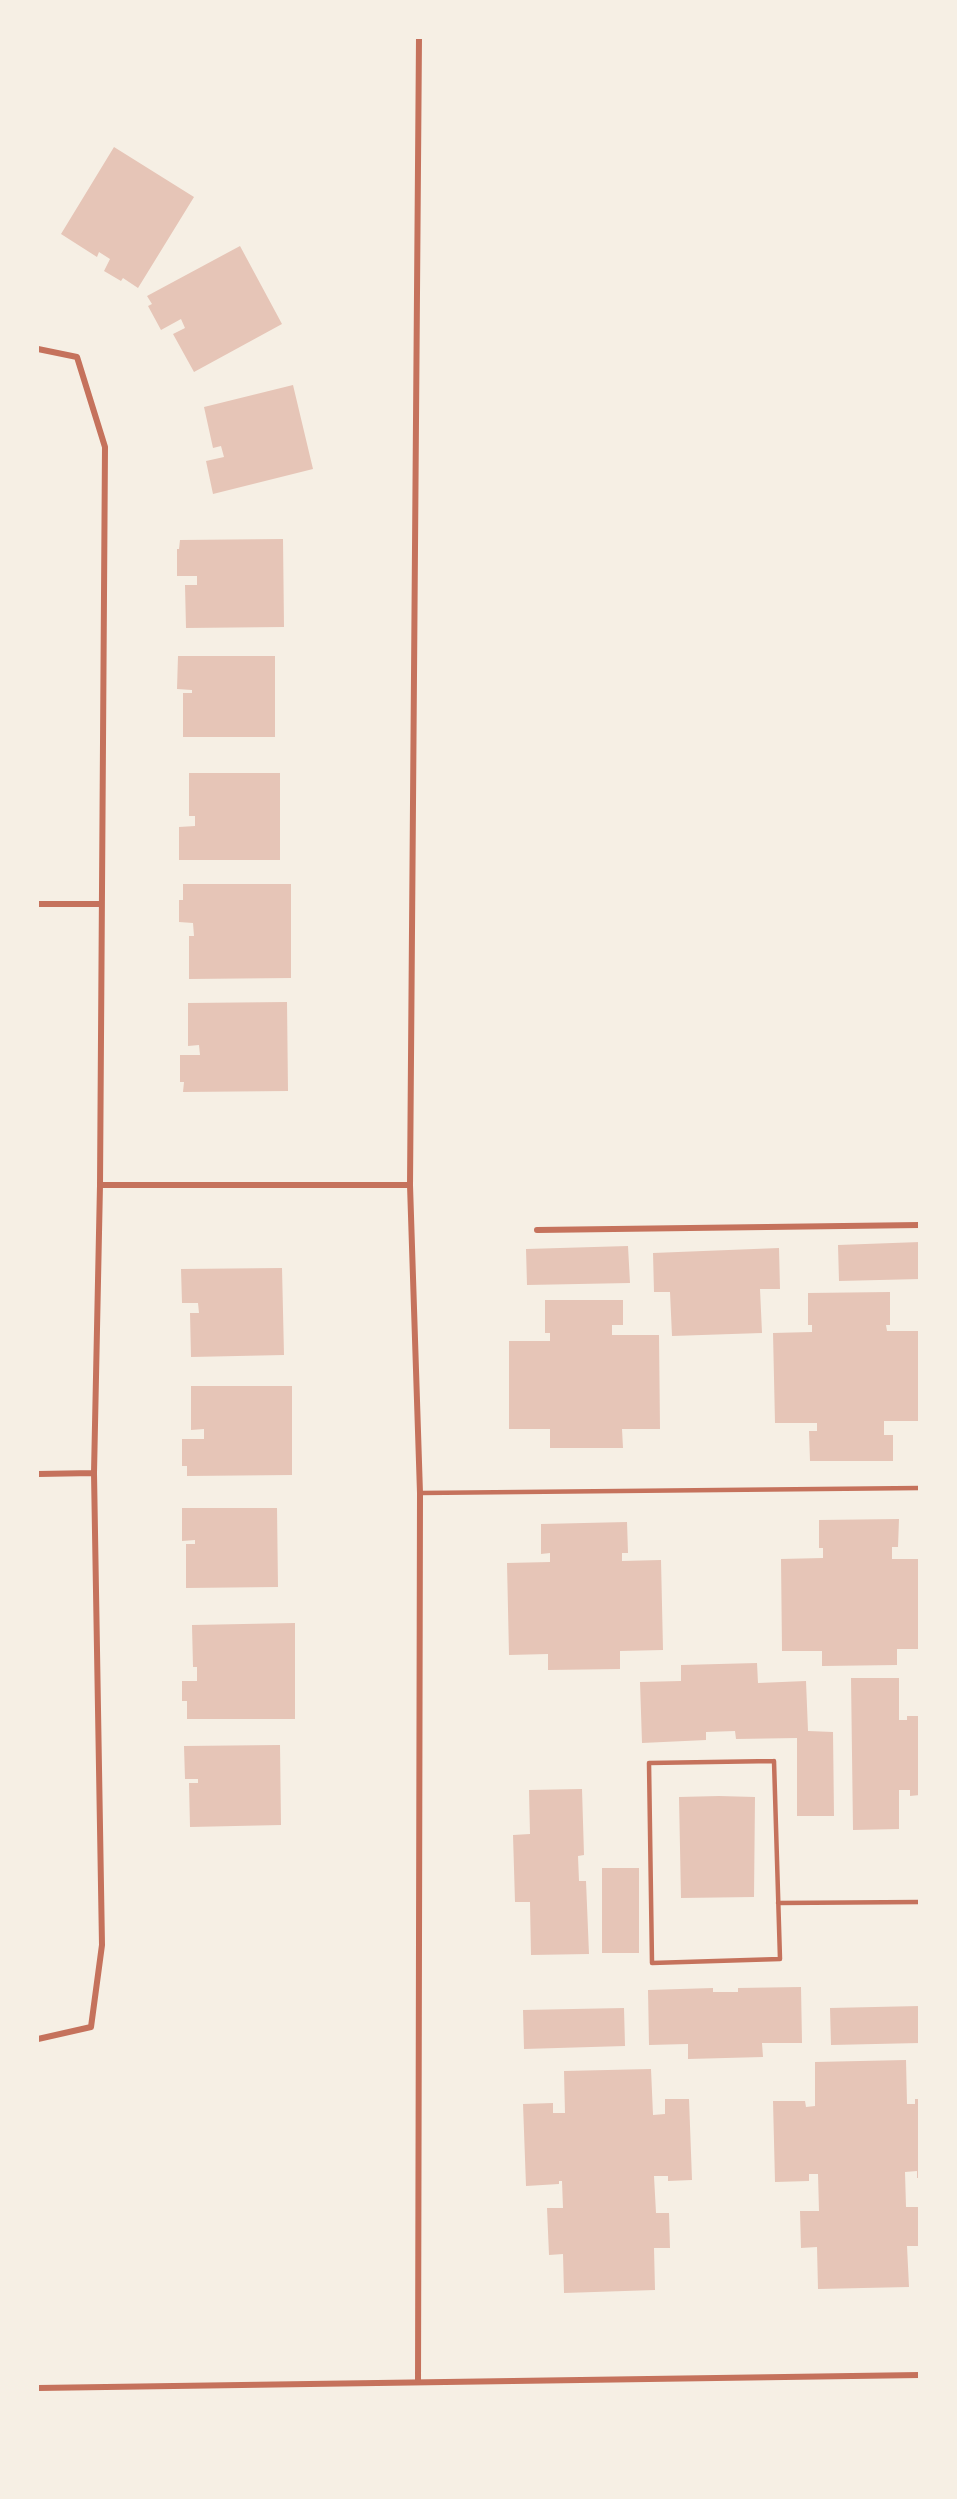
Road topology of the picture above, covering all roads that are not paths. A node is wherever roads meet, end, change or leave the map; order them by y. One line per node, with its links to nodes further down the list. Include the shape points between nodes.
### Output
1 (419, 38): 6 (street)
2 (38, 349): 4 (street, via 76,357 105,447)
3 (38, 904): 4 (street)
4 (101, 904): 5 (street)
5 (100, 1185): 6 (street); 9 (street)
6 (410, 1185): 12 (street)
7 (920, 1225): 8 (street)
8 (537, 1230)
9 (94, 1473): 10 (street); 15 (street, via 102,1945 92,2027)
10 (38, 1474)
11 (920, 1488): 12 (lane)
12 (420, 1493): 17 (street)
13 (920, 1902): 14 (lane)
14 (778, 1903): 14 (lane, via 774,1761 649,1763 652,1963 780,1959)
15 (38, 2039)
16 (920, 2375): 17 (street)
17 (418, 2382): 18 (street)
18 (38, 2388)

